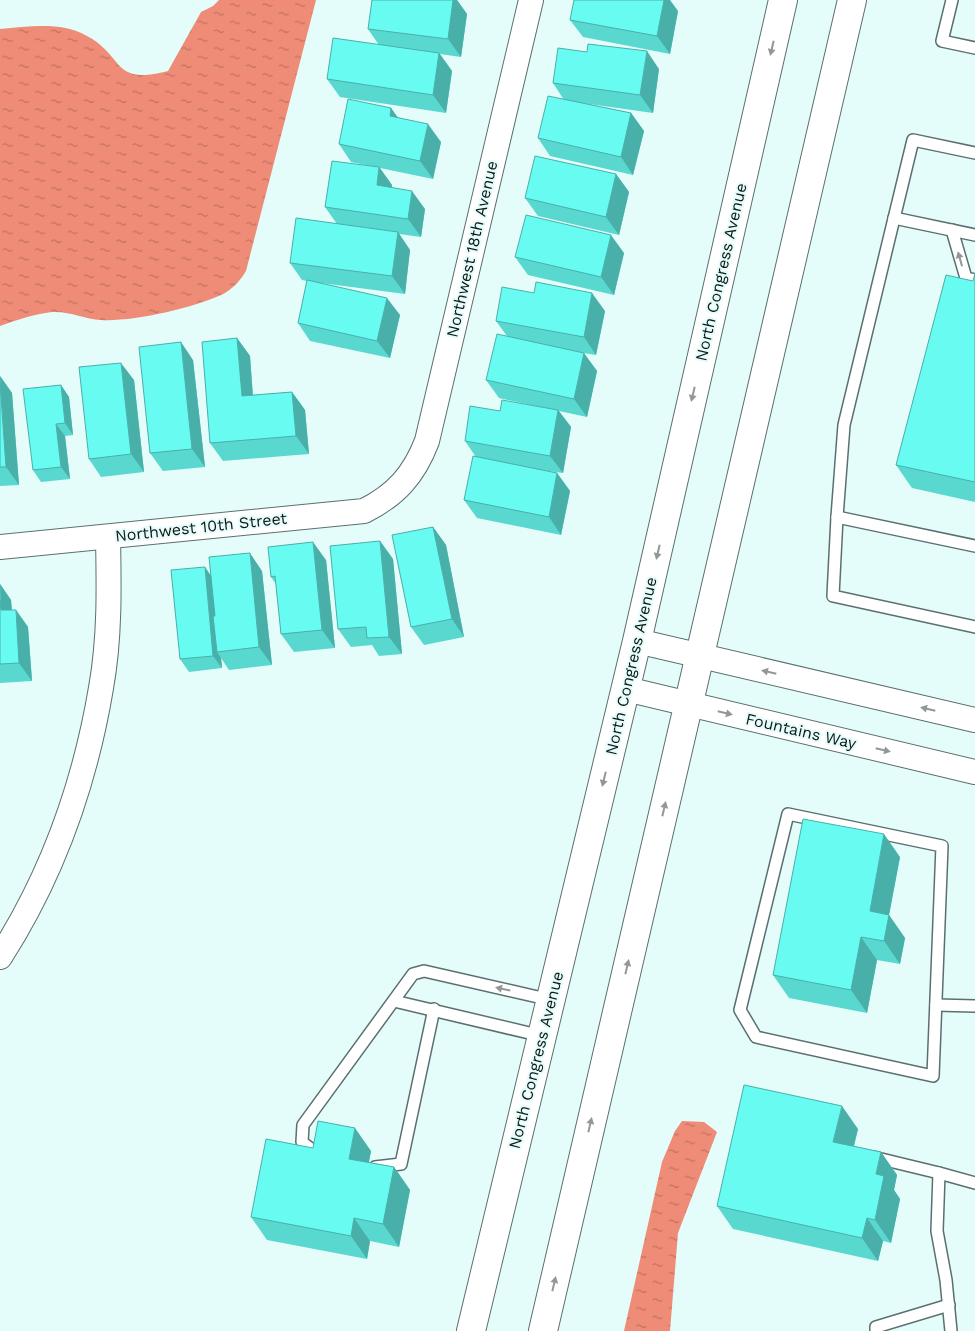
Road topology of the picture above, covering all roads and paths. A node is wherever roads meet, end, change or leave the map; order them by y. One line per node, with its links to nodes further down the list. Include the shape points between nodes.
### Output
1 (530, 0): 11 (street, Northwest 18th Avenue, via 427,441 410,476)
2 (783, 0): 17 (main road, North Congress Avenue, one-way to 17)
3 (852, 0): 18 (main road)
4 (952, 0): 5 (lane, via 942,41)
5 (975, 48)
6 (975, 153): 7 (lane, via 913,140)
7 (894, 218): 8 (lane); 12 (lane, via 844,425)
8 (952, 230): 9 (lane); 10 (lane, one-way to 8, via 966,278)
9 (975, 235)
10 (975, 280)
11 (397, 491): 13 (street, Northwest 10th Street, via 364,512)
12 (837, 517): 14 (lane); 16 (lane, via 833,596)
13 (108, 536): 15 (street, Northwest 10th Street); 23 (street, via 109,612 102,687 86,761 63,832 43,878)
14 (975, 546)
15 (0, 547)
16 (975, 627)
17 (637, 642): 18 (street); 19 (main road, North Congress Avenue)
18 (699, 656): 20 (main road); 21 (street, one-way to 18)
19 (626, 689): 20 (street, Fountains Way); 24 (main road, North Congress Avenue, one-way to 24)
20 (688, 704): 22 (street, Fountains Way, one-way to 22); 37 (main road, one-way to 20)
21 (975, 720)
22 (975, 772)
23 (0, 957)
24 (551, 1000): 25 (lane, one-way to 25, via 424,971 413,974); 29 (main road, North Congress Avenue)
25 (394, 1001): 28 (lane); 31 (lane, via 303,1125 302,1142 316,1155)
26 (936, 1005): 26 (lane, via 942,846 788,814 740,1010 756,1037 933,1076); 27 (lane)
27 (975, 1006)
28 (434, 1009): 29 (lane); 32 (lane, via 401,1164)
29 (542, 1036): 36 (main road, North Congress Avenue)
30 (868, 1156): 33 (lane)
31 (332, 1159)
32 (368, 1166)
33 (939, 1173): 34 (lane); 35 (lane, via 937,1231)
34 (975, 1183)
35 (949, 1305): 38 (lane, via 876,1327); 39 (lane)
36 (471, 1331)
37 (543, 1331)
38 (876, 1331)
39 (951, 1331)

